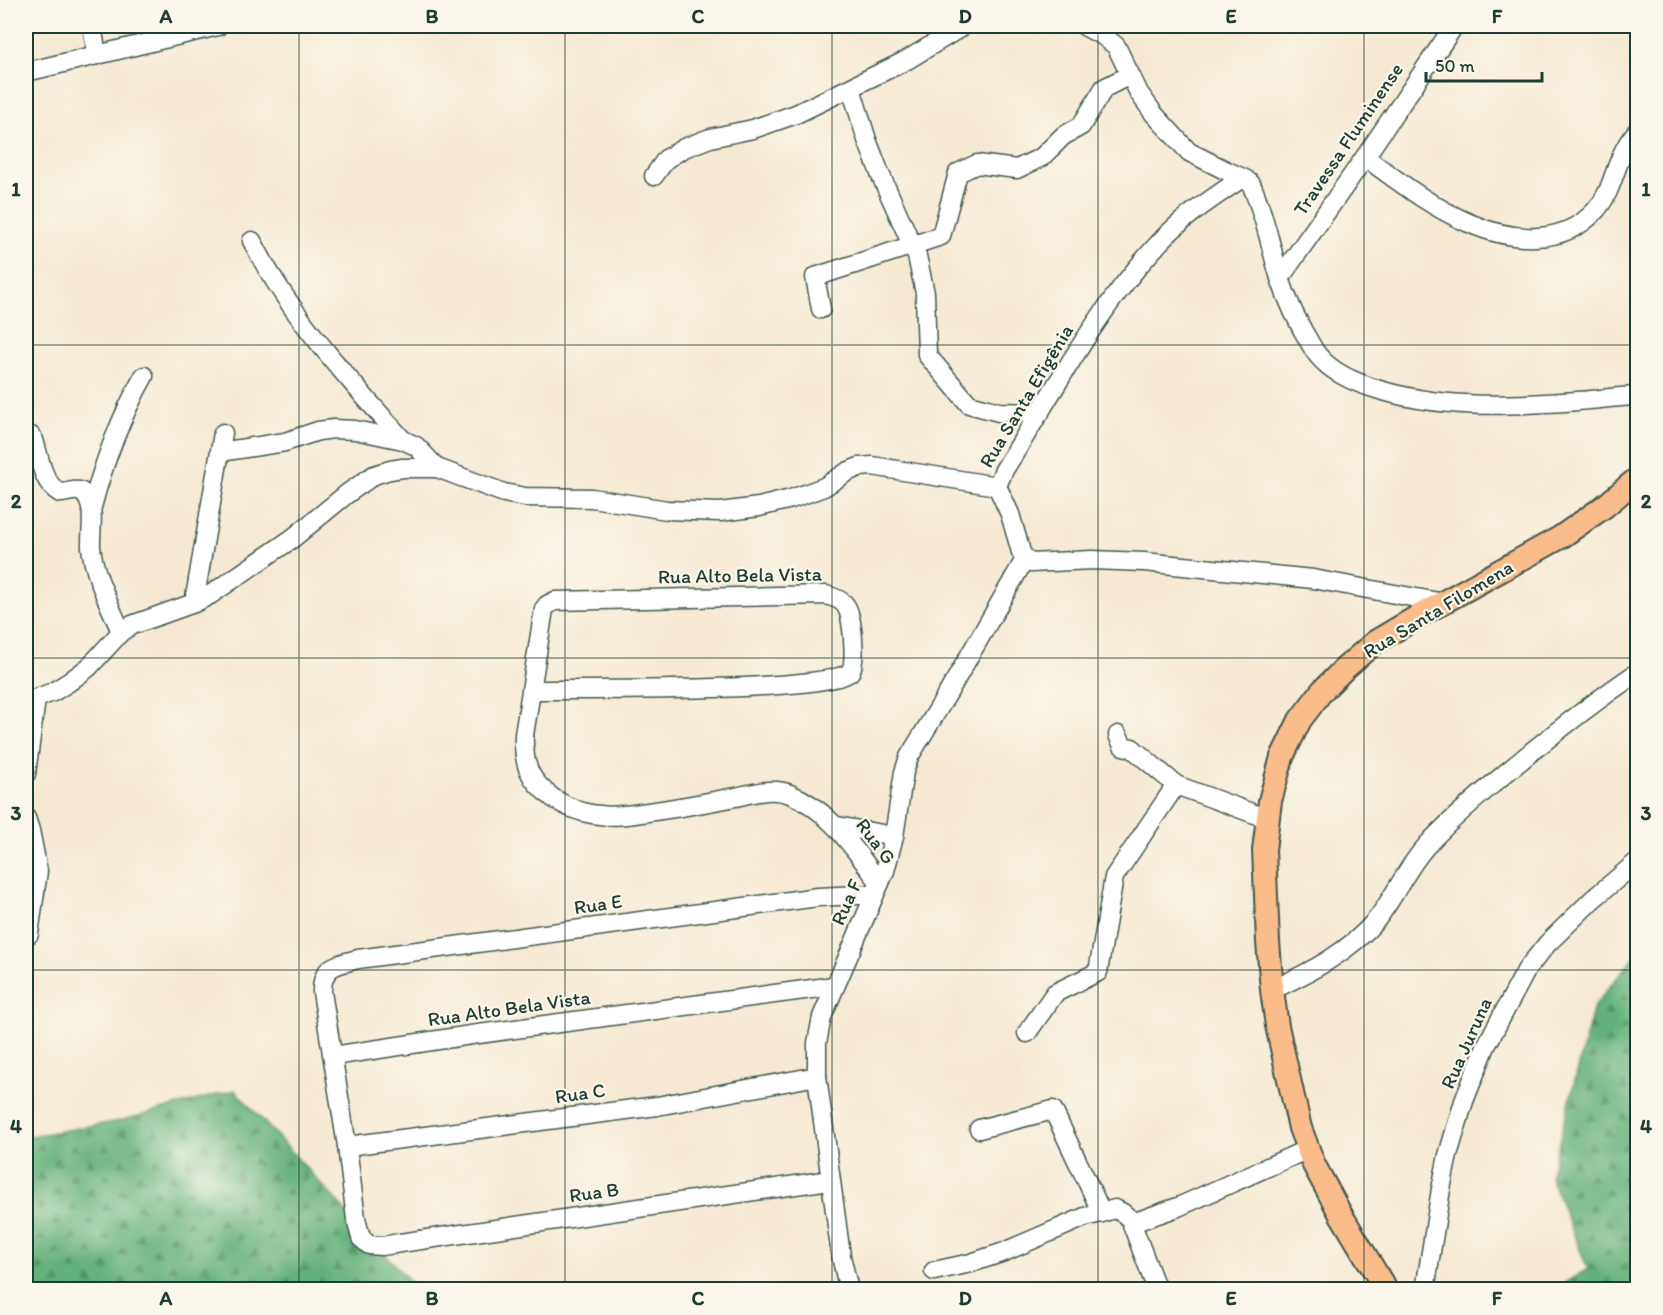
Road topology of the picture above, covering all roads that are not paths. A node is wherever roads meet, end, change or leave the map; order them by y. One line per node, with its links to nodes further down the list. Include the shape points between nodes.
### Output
1 (92, 26): 6 (street)
2 (218, 26): 6 (street)
3 (963, 26): 9 (street)
4 (1084, 26): 8 (street, via 1116,46)
5 (1454, 26): 11 (street, Travessa Fluminense)
6 (97, 56): 7 (street)
7 (26, 72)
8 (1131, 75): 13 (street, via 1154,114 1189,152); 15 (street, via 1104,88 1081,126 1063,136 1042,157 1017,168 976,164 958,173 940,237)
9 (851, 88): 12 (street, via 796,114 684,148 666,159); 15 (street, via 874,158)
10 (1638, 130): 11 (street, via 1626,146 1609,191 1598,208 1573,228 1555,236 1532,238 1493,232 1468,223 1417,194)
11 (1365, 157): 16 (street, Travessa Fluminense)
12 (654, 176)
13 (1242, 177): 16 (street, via 1254,189); 20 (street, Rua Santa Efigênia, via 1183,220 1139,266 1096,323)
14 (252, 241): 23 (street, via 300,318)
15 (912, 245): 17 (street, via 815,276); 20 (street, via 925,294 927,356 969,404 999,412)
16 (1280, 278): 19 (street, via 1316,353 1352,381 1382,391 1414,400 1497,406)
17 (821, 309)
18 (144, 376): 28 (street, via 117,431)
19 (1638, 396)
20 (1040, 413): 27 (street, Rua Santa Efigênia)
21 (223, 433): 24 (street)
22 (26, 436): 28 (street, via 34,440 48,483 60,493 84,493)
23 (403, 441): 24 (street, via 334,429 285,442); 25 (street, via 416,446)
24 (220, 452): 30 (street)
25 (437, 468): 27 (street, via 525,497 592,498 667,510 720,512 791,499 824,487 859,467); 30 (street, via 403,468 374,474 293,538)
26 (1638, 478): 31 (main road, Rua Santa Filomena, via 1561,537)
27 (997, 486): 29 (street, Rua Santa Efigênia)
28 (92, 507): 32 (street, via 94,563)
29 (1025, 559): 31 (street, via 1031,563 1144,562 1313,579); 42 (street, Rua F, via 909,757)
30 (202, 599): 32 (street)
31 (1444, 603): 40 (main road, Rua Santa Filomena, via 1375,642 1322,691 1300,720 1282,757)
32 (121, 632): 35 (street, via 89,667)
33 (1638, 672): 47 (street, via 1555,731 1457,815 1415,858 1378,918 1361,936 1316,967)
34 (532, 690): 34 (street, Rua Alto Bela Vista, via 544,609 555,601 826,595 843,601 849,610 854,664 846,675 835,679 678,690); 41 (street, Rua Alto Bela Vista, via 523,755 535,782 574,809 599,816 626,815 778,791 806,802)
35 (31, 701): 37 (street)
36 (1118, 735): 38 (street, via 1123,746 1132,748)
37 (26, 774)
38 (1176, 785): 40 (street); 48 (street, via 1114,877 1098,972 1054,993)
39 (26, 818): 45 (street, via 38,872)
40 (1268, 819): 47 (main road, Rua Santa Filomena, via 1264,850)
41 (837, 826): 42 (street); 44 (street, Rua G)
42 (894, 836): 44 (street, Rua F)
43 (1638, 861): 61 (street, Rua Juruna, via 1547,944 1527,969 1486,1046 1448,1155)
44 (877, 889): 46 (street, Rua F); 49 (street, Rua E, via 339,964 329,969 322,980)
45 (29, 934)
46 (834, 986): 49 (street, Rua Alto Bela Vista); 50 (street, Rua F, via 817,1043)
47 (1272, 990): 53 (main road, Rua Santa Filomena, via 1284,1061)
48 (1027, 1033)
49 (333, 1056): 52 (street)
50 (817, 1076): 52 (street, Rua C, via 657,1106); 54 (street, Rua F)
51 (979, 1129): 55 (street, via 1053,1110)
52 (347, 1146): 54 (street, Rua B, via 359,1232 365,1243 382,1246)
53 (1308, 1149): 56 (street, via 1178,1207); 60 (main road, Rua Santa Filomena, via 1335,1205)
54 (830, 1180): 58 (street, Rua F)
55 (1102, 1213): 56 (street, via 1115,1209); 57 (street, via 1004,1252)
56 (1132, 1223): 59 (street)
57 (934, 1271)
58 (849, 1290)
59 (1156, 1290)
60 (1386, 1290)
61 (1425, 1290)

